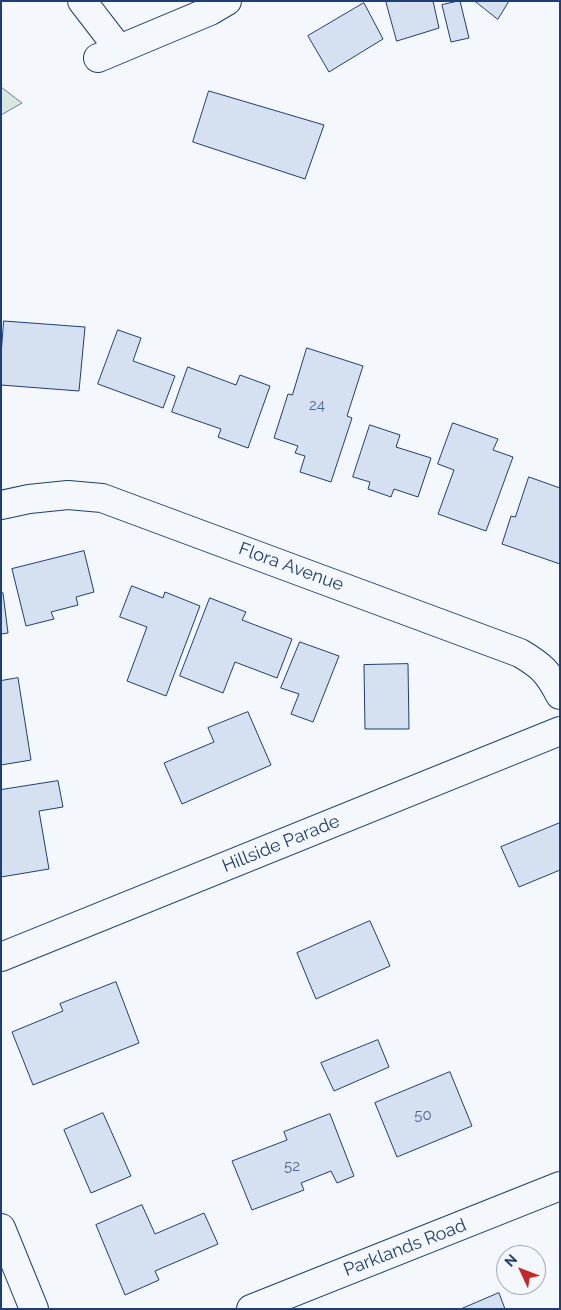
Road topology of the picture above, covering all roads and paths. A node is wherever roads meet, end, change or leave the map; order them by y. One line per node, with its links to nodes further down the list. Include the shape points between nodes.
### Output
1 (82, 1): 2 (street, via 108,54)
2 (228, 1)
3 (1, 505): 4 (street, Flora Avenue, via 68,495 102,498 520,653 550,676)
4 (560, 694)
5 (560, 732): 6 (street, Hillside Parade)
6 (1, 957)
7 (560, 1186): 10 (street, Parklands Road)
8 (1, 1228): 9 (street)
9 (34, 1309)
10 (251, 1309)

